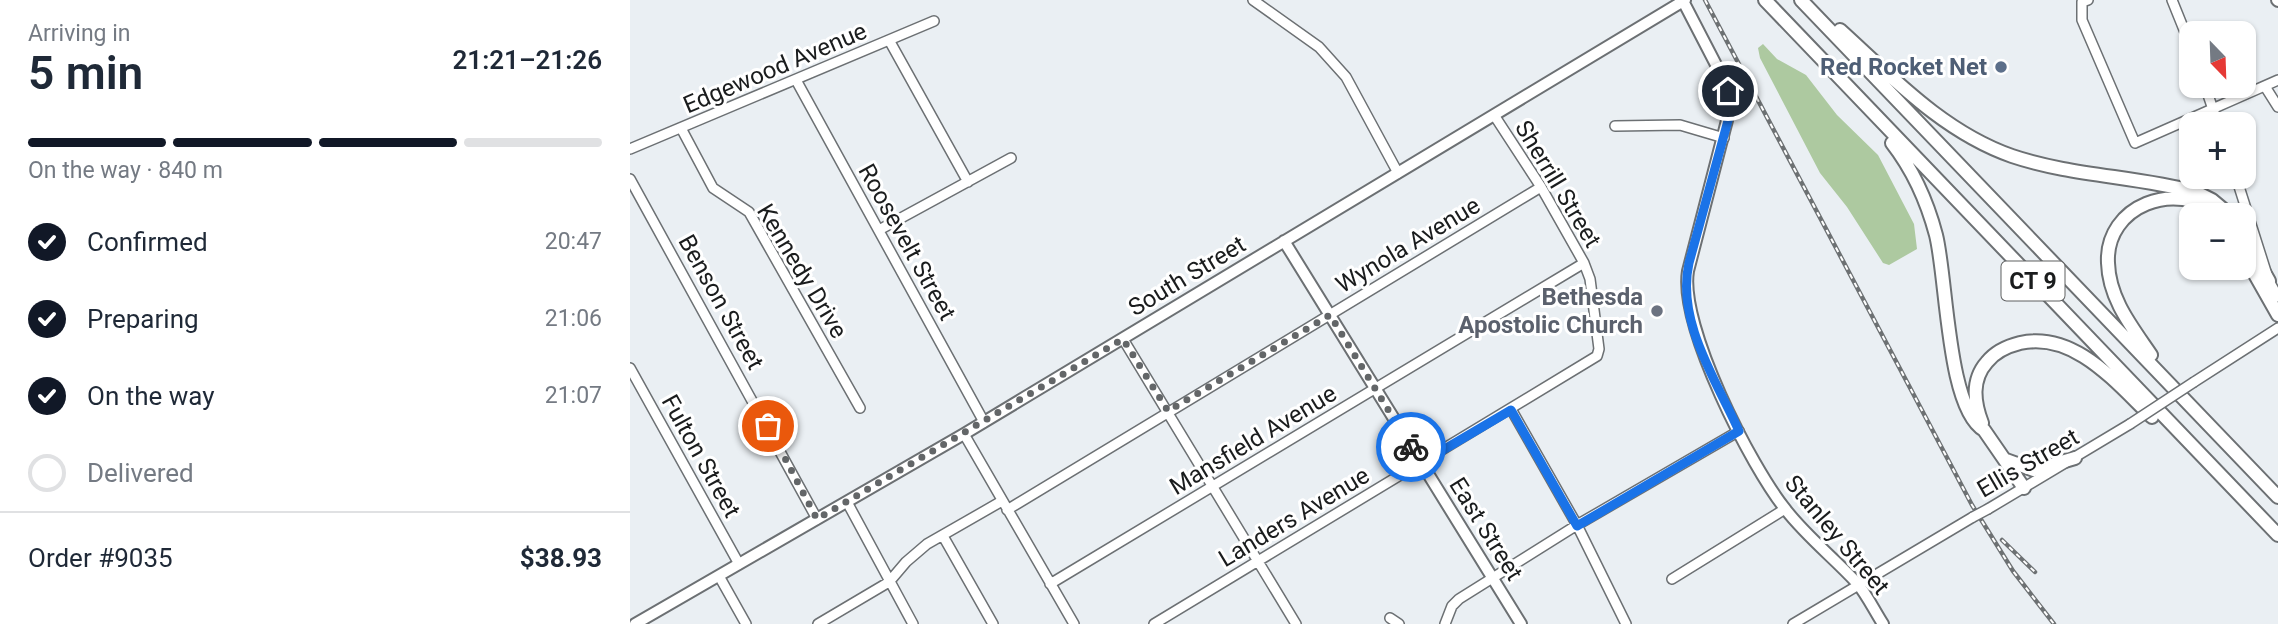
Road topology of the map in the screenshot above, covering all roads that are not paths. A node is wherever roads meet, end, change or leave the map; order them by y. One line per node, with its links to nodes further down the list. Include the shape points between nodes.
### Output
1 (1253, 0): 23 (street, via 1319,47 1346,76)
2 (1765, 0): 16 (highway, CT 9)
3 (1802, 0): 29 (highway, via 1935,114 1975,140 2040,163 2196,192); 43 (highway, CT 9)
4 (2088, 0): 15 (street, via 2082,2 2082,20 2135,143)
5 (2172, 0): 8 (street)
6 (1684, 1): 17 (main road, South Street); 20 (main road, Stanley Street, via 1728,91 1730,111)
7 (934, 21): 9 (street, Edgewood Avenue)
8 (2180, 21)
9 (889, 40): 10 (street, Edgewood Avenue); 25 (street)
10 (796, 80): 19 (street, Edgewood Avenue); 30 (street, Roosevelt Street)
11 (2278, 80): 12 (street)
12 (2266, 88): 14 (street); 15 (street)
13 (2208, 98): 15 (street)
14 (2278, 107)
15 (2213, 110)
16 (1871, 111): 49 (highway, via 1907,163 1930,214 1958,385 1973,419); 52 (highway, CT 9)
17 (1494, 115): 23 (main road, South Street); 26 (street, Sherrill Street)
18 (1615, 126): 20 (street, via 1680,125)
19 (681, 128): 21 (street, Edgewood Avenue); 45 (street, Kennedy Drive, via 713,188 749,212)
20 (1724, 138): 50 (main road, Stanley Street, via 1686,287 1694,332)
21 (630, 149)
22 (1011, 158): 25 (street)
23 (1398, 173): 31 (main road, South Street)
24 (630, 179): 63 (street, Benson Street)
25 (968, 182): 30 (street)
26 (1541, 187): 33 (street, Sherrill Street); 37 (street, Wynola Avenue)
27 (2240, 189): 35 (street)
28 (2196, 203): 43 (highway, via 2157,200 2128,215 2111,241 2108,269 2116,300)
29 (2217, 203)
30 (879, 230): 48 (street, Roosevelt Street)
31 (1284, 241): 37 (main road, East Street); 40 (main road, South Street)
32 (2256, 258): 35 (highway)
33 (1584, 263): 41 (street, Sherrill Street, via 1590,279); 44 (street, Mansfield Avenue)
34 (2256, 276): 38 (highway)
35 (2269, 281): 36 (street)
36 (2278, 297)
37 (1330, 315): 44 (main road, East Street); 47 (street, Wynola Avenue)
38 (2278, 315)
39 (2278, 328): 54 (street, Ellis Street, bridge)
40 (1123, 339): 47 (street); 48 (main road, South Street)
41 (1597, 356): 46 (street, Landers Avenue)
42 (630, 368): 68 (street, Fulton Street)
43 (2165, 380): 58 (highway, CT 9)
44 (1376, 389): 55 (main road, East Street); 56 (street, Mansfield Avenue)
45 (860, 408)
46 (1511, 410): 55 (street, Landers Avenue); 64 (street)
47 (1168, 411): 56 (street); 62 (street, Wynola Avenue)
48 (984, 422): 51 (main road, South Street)
49 (1984, 430): 52 (highway, via 1975,394 1985,364 2010,346 2042,341 2067,347 2091,361); 53 (highway)
50 (1739, 431): 61 (main road, Stanley Street); 64 (street)
51 (964, 434): 59 (street); 60 (main road, South Street)
52 (2195, 451): 65 (highway, CT 9)
53 (2003, 458): 54 (highway, via 2032,470); 57 (highway)
54 (2075, 458): 57 (street, Ellis Street)
55 (1421, 463): 67 (street, Landers Avenue); 70 (main road, East Street)
56 (1214, 487): 67 (street); 73 (street, Mansfield Avenue)
57 (2025, 488): 74 (street, Ellis Street, bridge)
58 (2278, 498)
59 (1002, 501): 62 (street); 66 (street)
60 (847, 502): 63 (main road, South Street); 72 (street)
61 (1785, 509): 71 (street); 74 (main road, Stanley Street)
62 (1007, 510): 73 (street)
63 (817, 519): 68 (main road, South Street)
64 (1577, 526): 70 (street); 87 (street)
65 (2278, 535)
66 (943, 536): 72 (street, via 906,562); 80 (street)
67 (1258, 561): 82 (street, Landers Avenue); 83 (street)
68 (739, 564): 69 (main road, South Street)
69 (719, 576): 76 (main road, South Street); 77 (street)
70 (1492, 578): 85 (street, via 1459,599); 86 (main road, East Street)
71 (1672, 579)
72 (889, 582): 78 (street); 79 (street)
73 (1050, 584): 81 (street)
74 (1857, 584): 88 (street, Ellis Street); 89 (main road, Stanley Street)
75 (1390, 618): 84 (street)
76 (635, 624)
77 (746, 624)
78 (818, 624)
79 (913, 624)
80 (993, 624)
81 (1074, 624)
82 (1154, 624)
83 (1296, 624)
84 (1399, 624)
85 (1446, 624)
86 (1521, 624)
87 (1626, 624)
88 (1793, 624)
89 (1883, 624)

